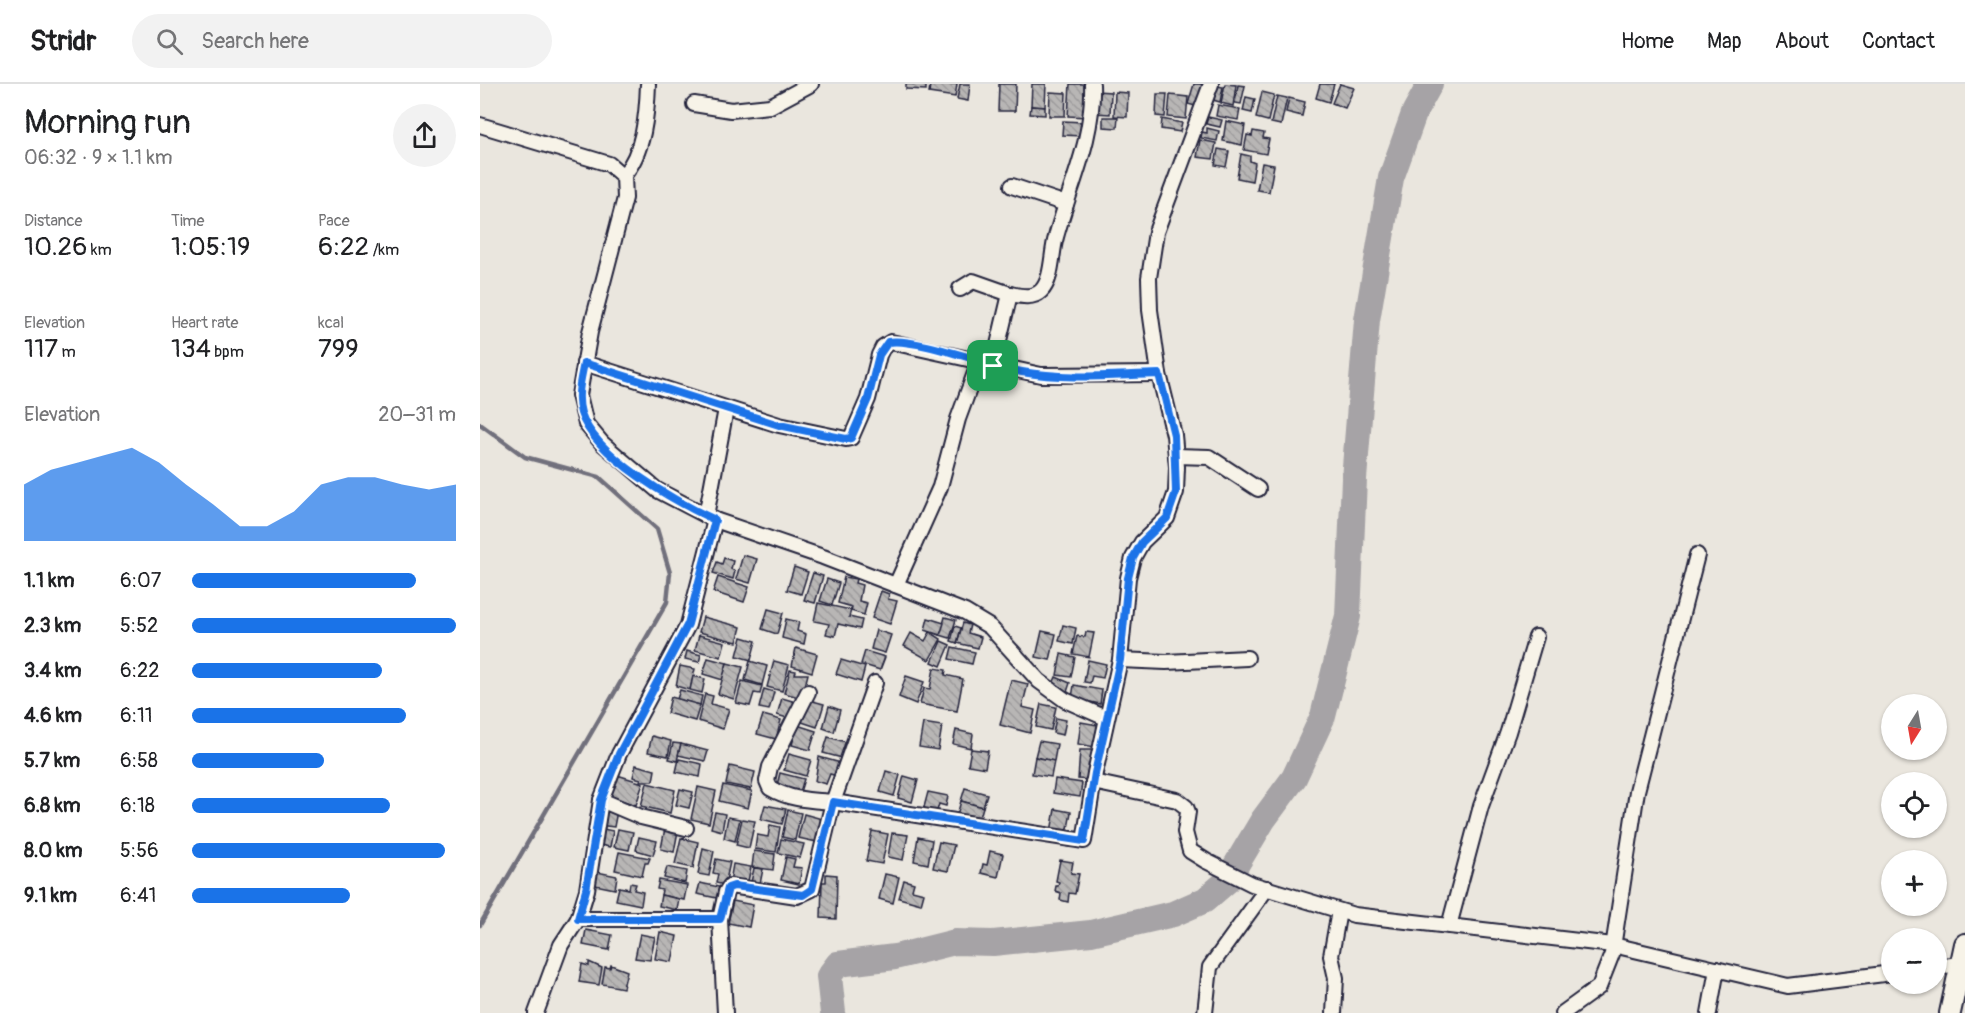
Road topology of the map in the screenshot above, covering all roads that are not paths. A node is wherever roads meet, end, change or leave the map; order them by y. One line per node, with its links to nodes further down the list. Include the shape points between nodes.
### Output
1 (648, 84): 7 (street, via 641,139 633,163)
2 (811, 84): 5 (street, via 770,106 731,110)
3 (1092, 84): 9 (street, via 1087,142)
4 (1211, 84): 15 (street, via 1170,189 1151,256 1150,310)
5 (694, 104)
6 (480, 126): 7 (street, via 609,164)
7 (623, 176): 13 (street, via 624,204)
8 (1012, 186): 9 (street)
9 (1066, 204): 11 (street, via 1042,290 1032,296)
10 (960, 289): 11 (street, via 973,281)
11 (1010, 294): 14 (street)
12 (979, 362): 14 (street); 16 (street, via 935,349 888,342 879,355 862,416 851,438 846,439); 21 (street, via 958,419 940,487)
13 (584, 363): 16 (street); 19 (street, via 580,406 592,432 657,490)
14 (993, 366): 15 (street, via 1061,376)
15 (1159, 374): 17 (street)
16 (726, 409): 19 (street)
17 (1176, 456): 18 (street, via 1209,457); 24 (street, via 1176,492 1167,518 1142,542 1133,558)
18 (1258, 489)
19 (711, 518): 21 (street); 29 (street, via 688,624 619,754)
20 (1697, 555): 37 (street, via 1637,791)
21 (896, 585): 27 (street, via 965,612 990,627 1039,681 1065,700)
22 (1536, 637): 36 (street, via 1481,806)
23 (1247, 658): 24 (street)
24 (1120, 660): 27 (street)
25 (875, 683): 30 (street)
26 (808, 692): 30 (street, via 770,766 767,781 770,788 794,799)
27 (1106, 718): 28 (street)
28 (1093, 782): 30 (street, via 1084,841); 32 (street, via 1177,800 1188,812 1185,832 1190,851)
29 (601, 800): 31 (street, via 641,817); 34 (street)
30 (833, 802): 35 (street, via 812,889 797,896 730,886)
31 (686, 828)
32 (1267, 888): 33 (street); 44 (street, via 1210,967)
33 (1339, 911): 36 (street); 45 (street, via 1331,956 1336,978)
34 (578, 919): 35 (street); 42 (street, via 561,945)
35 (720, 919): 43 (street)
36 (1449, 926): 37 (street)
37 (1613, 945): 40 (street); 46 (street, via 1599,987)
38 (1963, 953): 39 (street); 48 (street)
39 (1947, 961)
40 (1718, 969): 41 (street, via 1788,986); 47 (street)
41 (1881, 974)
42 (536, 1013)
43 (725, 1013)
44 (1204, 1013)
45 (1334, 1013)
46 (1563, 1013)
47 (1708, 1013)
48 (1950, 1013)

